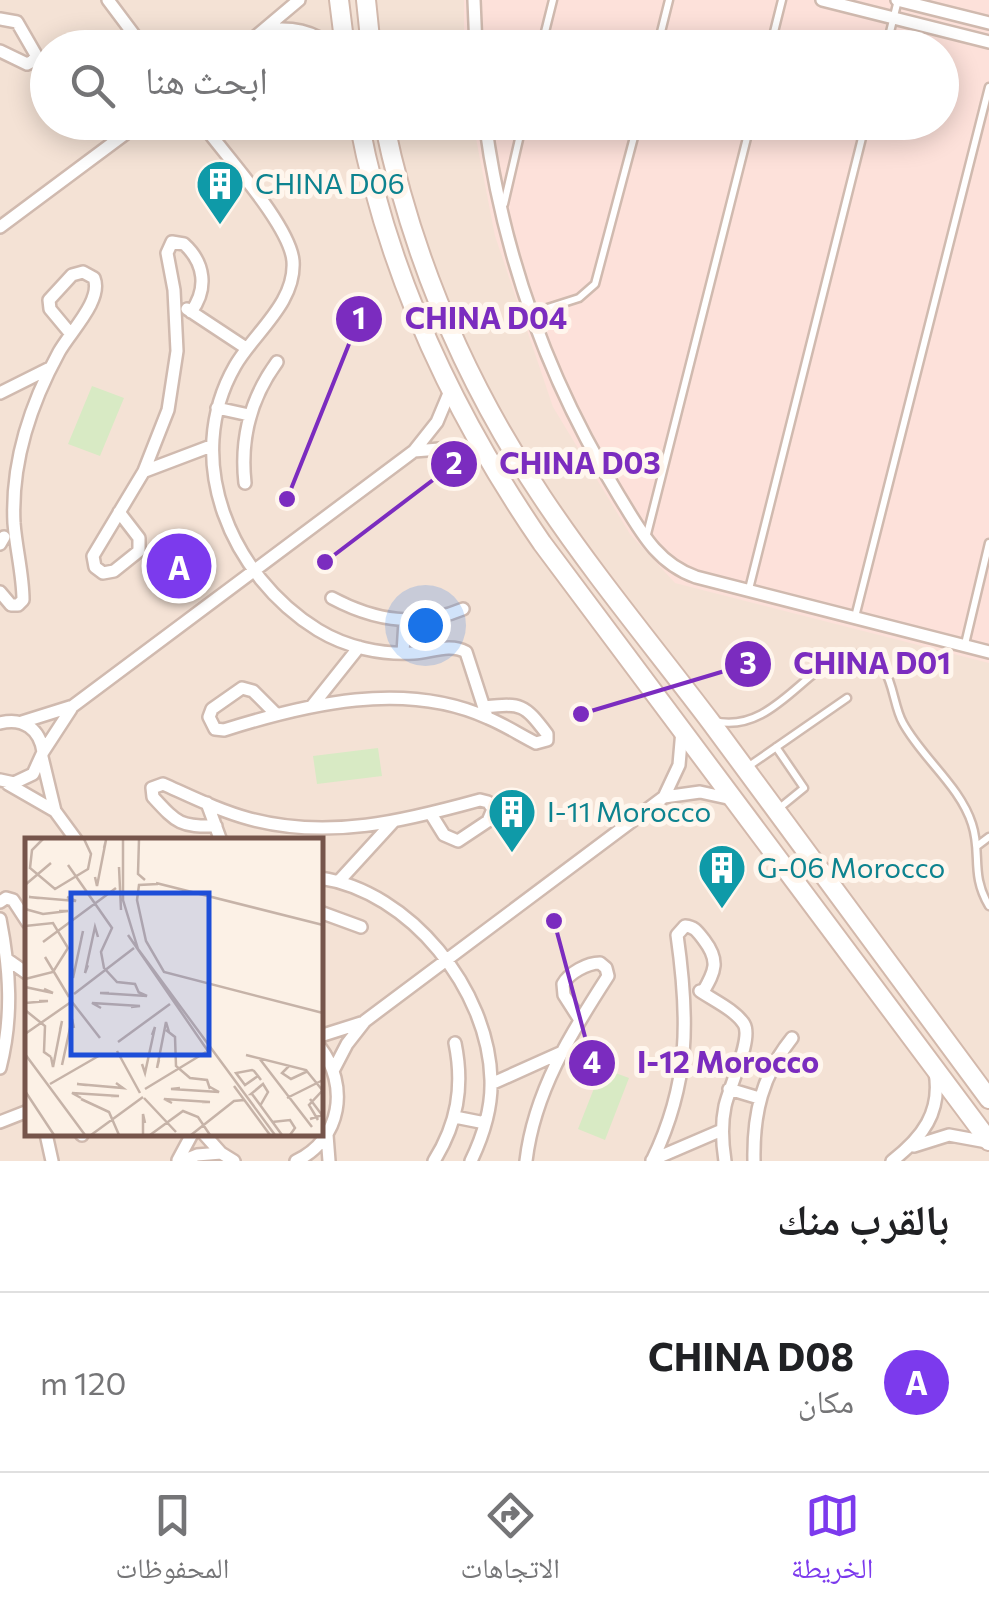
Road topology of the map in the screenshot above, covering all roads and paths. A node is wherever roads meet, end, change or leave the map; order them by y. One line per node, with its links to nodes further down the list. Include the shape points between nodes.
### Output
1 (108, 0): 14 (street)
2 (299, 0): 15 (street)
3 (339, 0): 17 (street)
4 (366, 0): 18 (street)
5 (474, 0): 19 (street)
6 (553, 0): 20 (lane)
7 (669, 0): 21 (lane)
8 (782, 0): 22 (lane)
9 (822, 0): 11 (street)
10 (898, 0): 11 (lane); 13 (street)
11 (893, 18): 23 (lane); 24 (street)
12 (0, 19): 27 (street, via 17,22)
13 (989, 23)
14 (130, 30)
15 (266, 30): 16 (street)
16 (301, 30)
17 (343, 30)
18 (369, 30)
19 (475, 30)
20 (546, 30)
21 (662, 30)
22 (774, 30)
23 (890, 30)
24 (941, 30)
25 (959, 34): 26 (street)
26 (989, 42)
27 (30, 45)
28 (0, 51): 29 (street)
29 (30, 63)
30 (989, 87): 70 (lane)
31 (117, 140): 42 (street)
32 (214, 140): 48 (street, via 291,249 288,291)
33 (363, 140): 40 (street)
34 (389, 140): 43 (street)
35 (488, 140): 41 (street)
36 (519, 140): 41 (lane)
37 (633, 140): 46 (lane, via 595,284 579,298)
38 (746, 140): 62 (lane)
39 (861, 140): 66 (lane)
40 (372, 177): 43 (street, via 386,177 398,220); 51 (street, via 416,317)
41 (501, 214): 46 (street)
42 (0, 227)
43 (414, 241): 81 (street, via 467,369 519,461)
44 (175, 302): 45 (street); 45 (street, via 167,252 176,242 201,267 201,296); 58 (street, via 173,389)
45 (192, 312): 48 (street)
46 (532, 313): 62 (street, via 584,436)
47 (70, 333): 47 (street, via 49,300 83,272 97,290); 50 (street)
48 (246, 348): 53 (street)
49 (277, 362): 54 (street)
50 (51, 368): 52 (street); 64 (street, via 19,456)
51 (450, 392): 56 (street); 57 (street)
52 (0, 393)
53 (217, 408): 54 (street); 55 (street)
54 (249, 415): 59 (street)
55 (211, 446): 58 (street); 65 (street, via 219,502)
56 (414, 451): 57 (street, via 452,448); 65 (street)
57 (487, 459): 83 (street)
58 (144, 471): 60 (street)
59 (246, 483)
60 (119, 512): 60 (street, via 93,556 104,573 139,551 139,538)
61 (1, 539): 64 (street)
62 (646, 539): 66 (street, via 683,573)
63 (989, 543): 72 (lane)
64 (16, 546): 67 (street, via 23,600 11,605)
65 (256, 569): 73 (street, via 305,621); 77 (street)
66 (748, 591): 70 (street)
67 (0, 592)
68 (332, 598): 71 (street)
69 (463, 609): 71 (street)
70 (856, 617): 72 (street)
71 (404, 621): 75 (street)
72 (964, 646): 74 (street)
73 (359, 647): 75 (street); 78 (street)
74 (989, 652)
75 (403, 653): 79 (street, via 461,648)
76 (847, 698): 84 (lane)
77 (73, 706): 82 (street); 85 (street)
78 (311, 706): 79 (street, via 406,700); 80 (street)
79 (486, 712): 79 (street, via 524,707 547,740 536,743)
80 (276, 714): 80 (street, via 224,730 209,717 242,688)
81 (708, 719): 86 (street); 99 (lane, via 755,719 839,657 872,658 888,674 908,732 968,814)
82 (9, 720): 85 (street, via 38,734)
83 (682, 730): 88 (street, via 679,766); 89 (street)
84 (776, 747): 86 (lane); 92 (lane, via 804,788)
85 (43, 755): 87 (street, via 24,780); 91 (street)
86 (745, 768): 92 (street)
87 (1, 781): 91 (street)
88 (664, 797): 89 (street, via 700,792); 109 (street)
89 (734, 800): 107 (street)
90 (207, 803): 94 (street, via 294,827); 95 (street); 95 (street, via 164,784 152,791 177,823)
91 (55, 811): 97 (street)
92 (776, 811): 110 (street)
93 (431, 814): 93 (street, via 480,800 493,810 458,841 444,835); 94 (street)
94 (392, 822): 101 (street)
95 (216, 826): 98 (street)
96 (989, 837): 99 (lane)
97 (75, 838)
98 (220, 838)
99 (976, 846): 103 (lane, via 976,871)
100 (322, 878): 101 (street)
101 (339, 881): 109 (street, via 390,904)
102 (0, 902): 105 (street, via 13,900)
103 (989, 906)
104 (322, 913): 108 (street)
105 (25, 918)
106 (0, 920): 111 (street)
107 (829, 924): 110 (street, via 876,972 884,974); 123 (street)
108 (361, 927)
109 (445, 962): 115 (street); 124 (street, via 476,1012)
110 (890, 963): 127 (street)
111 (18, 967): 121 (street)
112 (684, 980): 113 (street); 113 (street, via 676,935 689,926 716,960); 140 (street, via 682,1074)
113 (702, 992): 125 (street, via 746,1030)
114 (580, 1020): 114 (street, via 608,976 600,962 563,984); 120 (street)
115 (365, 1022): 116 (street); 122 (street)
116 (322, 1035)
117 (792, 1038): 126 (street)
118 (454, 1043): 129 (street)
119 (322, 1050): 122 (street)
120 (561, 1052): 124 (street); 148 (street)
121 (0, 1068)
122 (334, 1069): 133 (street, via 339,1098)
123 (934, 1069): 137 (street); 138 (street, via 934,1112)
124 (491, 1084): 131 (street)
125 (729, 1089): 126 (street); 132 (street)
126 (760, 1098): 150 (street)
127 (989, 1100)
128 (25, 1112): 130 (street)
129 (456, 1116): 131 (street); 146 (street)
130 (0, 1122)
131 (485, 1123): 147 (street)
132 (722, 1130): 140 (street); 149 (street)
133 (328, 1134): 144 (street); 145 (street)
134 (46, 1136): 141 (street)
135 (191, 1136): 142 (street)
136 (206, 1136): 139 (street)
137 (989, 1142): 138 (street, via 949,1135)
138 (910, 1148): 151 (street)
139 (221, 1153): 142 (street); 143 (street)
140 (652, 1160)
141 (52, 1161)
142 (180, 1161)
143 (234, 1161)
144 (296, 1161)
145 (329, 1161)
146 (434, 1161)
147 (471, 1161)
148 (526, 1161)
149 (725, 1161)
150 (754, 1161)
151 (892, 1161)

